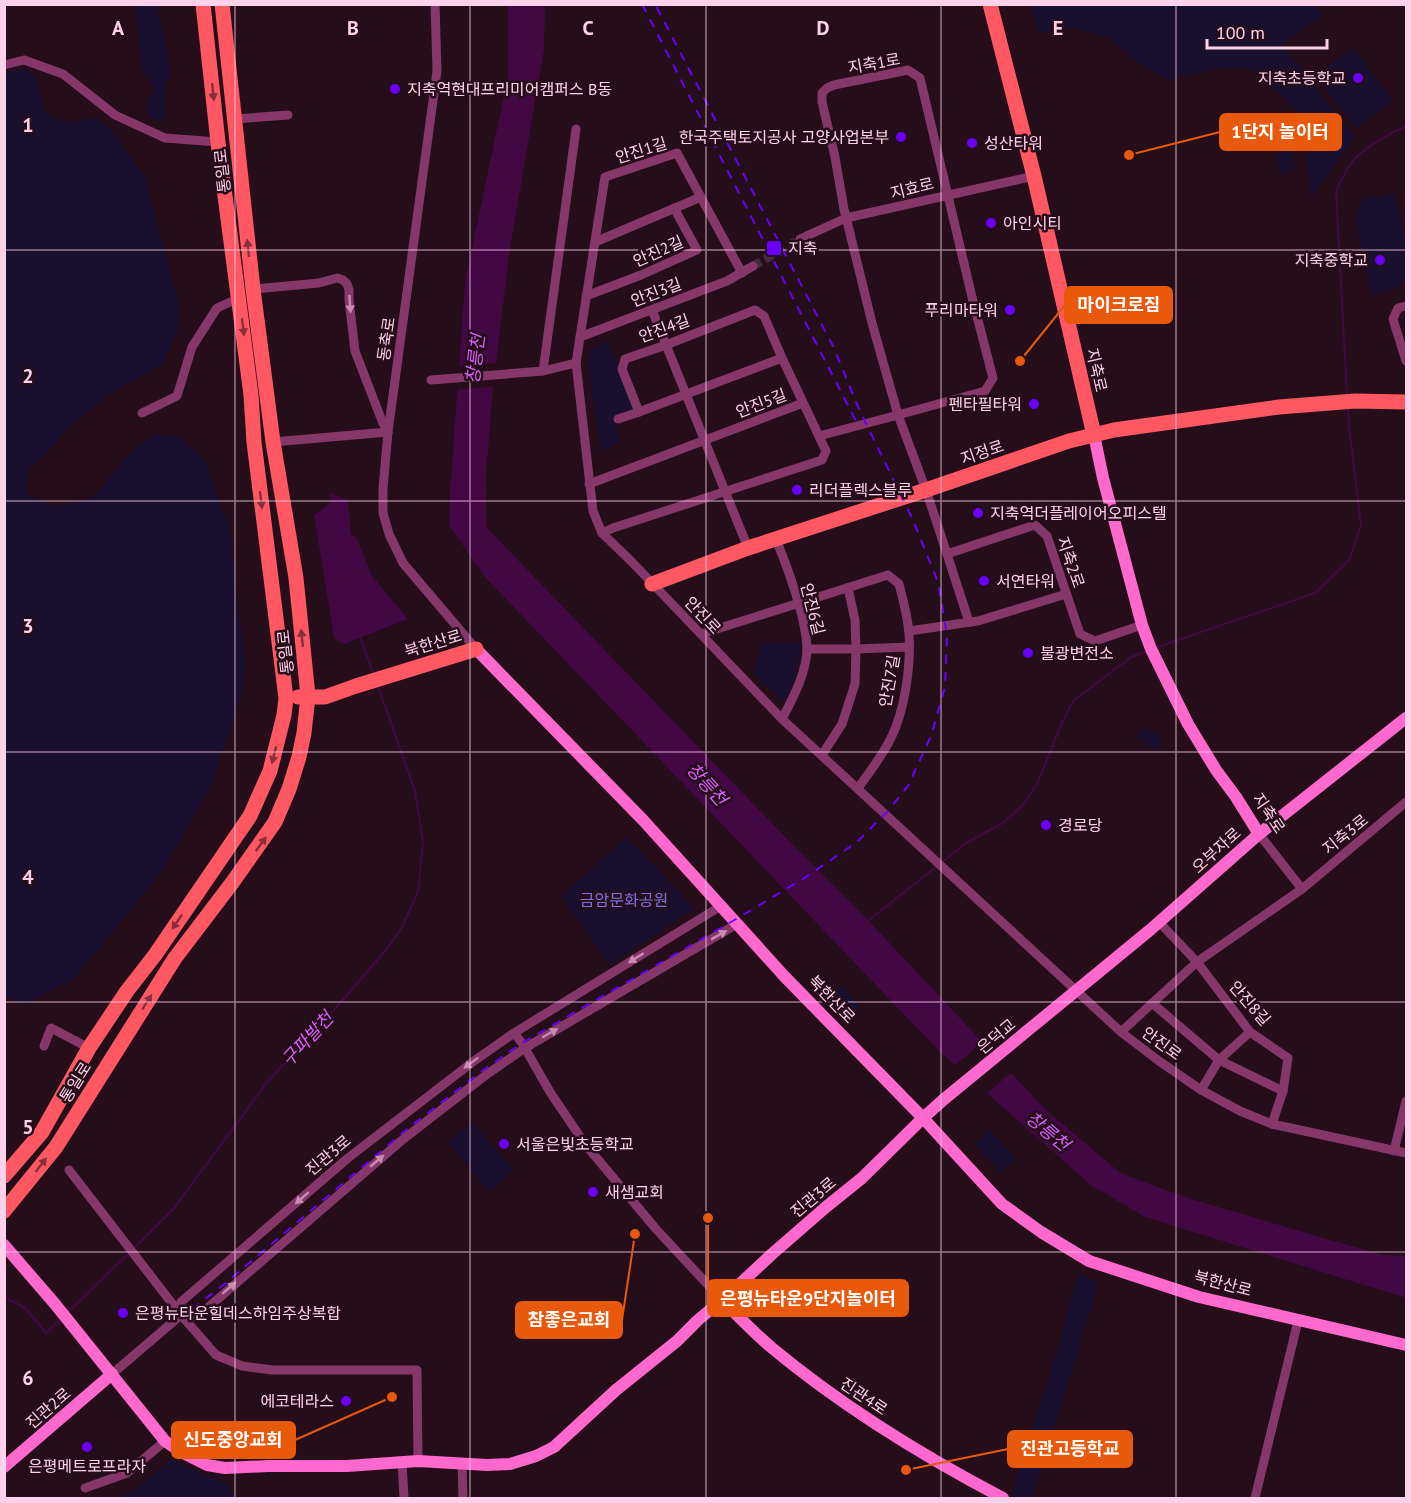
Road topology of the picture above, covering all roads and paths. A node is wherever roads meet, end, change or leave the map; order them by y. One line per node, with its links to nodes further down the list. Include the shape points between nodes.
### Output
1 (201, 4): 11 (main road, 통일로, one-way to 11)
2 (222, 4): 6 (main road, 통일로)
3 (227, 4): 6 (main road)
4 (435, 4): 40 (street, 동축로, via 437,71)
5 (990, 4): 12 (main road, 지축로)
6 (226, 35): 9 (main road, 통일로)
7 (4, 65): 11 (street, 통일로, via 24,60 63,74 115,115 165,138)
8 (288, 115): 9 (street)
9 (235, 119): 21 (main road, 통일로, one-way to 9)
10 (576, 129): 31 (street)
11 (218, 141): 23 (main road, 통일로)
12 (1034, 176): 13 (street, 지효로); 41 (main road, 지축로)
13 (948, 195): 16 (street, 지효로); 16 (street, 지축1로, via 920,78 908,70 834,85 822,93 822,102); 38 (street, 지축1로, via 993,378 985,391)
14 (701, 197): 15 (street, 안진2길); 18 (street, 안진1길, via 677,153 605,177); 20 (street, 안진1길)
15 (674, 208): 18 (street, 안진2길); 22 (street, 안진2길, via 697,250)
16 (846, 218): 17 (street, 지효로); 38 (street, 지축1로)
17 (801, 239)
18 (595, 242): 22 (street, 안진1길)
19 (753, 267): 20 (street)
20 (742, 273): 25 (street, 안진3길)
21 (253, 289): 40 (street, one-way to 40, via 337,278 347,284 355,351); 44 (main road, 통일로)
22 (586, 296): 26 (street, 안진1길)
23 (239, 298): 37 (street, via 217,308 192,347 177,396); 65 (main road, 통일로, one-way to 65)
24 (1407, 306): 29 (street, via 1398,308 1393,319)
25 (652, 310): 26 (street, 안진3길); 27 (street)
26 (580, 337): 30 (street, 안진로)
27 (666, 345): 28 (street, 안진4길, via 755,310 764,316); 33 (street); 36 (street, 안진4길, via 625,359 622,369)
28 (782, 358): 33 (street); 35 (street)
29 (1407, 361)
30 (576, 363): 31 (street); 45 (street, 안진로)
31 (543, 371): 32 (street)
32 (435, 380)
33 (686, 394): 36 (street); 43 (street)
34 (1407, 402): 41 (main road, 지정로, via 1355,401 1264,409)
35 (803, 404): 42 (street, 안진5길); 43 (street, 안진5길)
36 (639, 412): 39 (street)
37 (142, 413)
38 (898, 415): 42 (street); 46 (street, 지축1로)
39 (618, 419)
40 (388, 432): 44 (street); 61 (street, 동축로, via 383,513 389,534 403,563)
41 (1094, 435): 46 (main road, 지정로); 57 (main road, 지축로)
42 (819, 436): 47 (street, 안진5길, via 826,452 822,460)
43 (705, 441): 45 (street, 안진5길); 47 (street)
44 (273, 442): 64 (main road, 통일로, one-way to 44, via 296,578)
45 (589, 484): 48 (street, 안진로, via 593,511)
46 (926, 490): 49 (main road, 지정로); 51 (street)
47 (725, 492): 48 (street, 안진5길); 50 (street)
48 (602, 533): 52 (street, 안진로)
49 (776, 539): 50 (main road, 지정로); 55 (street, 안진6길)
50 (748, 549): 52 (main road, 지정로)
51 (947, 554): 54 (street, 지축2로, via 1035,525 1047,536); 56 (street)
52 (652, 584): 59 (street, 안진로)
53 (848, 588): 55 (street); 58 (street, 안진7길, via 888,575 899,584); 63 (street)
54 (1066, 594): 56 (street); 57 (street, 지축2로, via 1080,634 1095,641)
55 (798, 604): 59 (street); 62 (street, 안진6길)
56 (969, 622): 58 (street)
57 (1142, 625): 71 (main road, 지축로, via 1188,724)
58 (909, 631): 60 (street, 안진7길)
59 (701, 634): 67 (street, 안진로)
60 (909, 647): 63 (street); 69 (street, 안진7길, via 903,702 892,736)
61 (476, 649): 64 (main road, 북한산로, via 325,698); 73 (main road, 북한산로)
62 (807, 649): 63 (street); 67 (street, 안진6길, via 797,690)
63 (856, 649): 68 (street, via 855,684 842,724)
64 (308, 696): 65 (main road, 북한산로); 98 (main road, 통일로, one-way to 64, via 56,1146 175,958 275,822 299,757)
65 (286, 698): 86 (main road, 통일로, one-way to 86, via 270,771 250,816)
66 (1407, 718): 71 (main road, 오부자로)
67 (782, 719): 68 (street, 안진로)
68 (822, 755): 69 (street, 안진로)
69 (858, 788): 78 (street, 안진로)
70 (1407, 802): 72 (street, 지축3로)
71 (1259, 834): 72 (street, 지축로); 74 (main road, 오부자로)
72 (1302, 889): 76 (street)
73 (722, 906): 75 (main road, 북한산로); 77 (street, 진관3로, one-way to 77)
74 (1159, 922): 76 (street, 안진8길); 78 (main road, 오부자로)
75 (736, 924): 79 (street, 진관3로, one-way to 75); 92 (main road, 북한산로)
76 (1197, 962): 80 (street); 83 (street, 안진8길)
77 (593, 985): 79 (street); 84 (street, 진관3로)
78 (1077, 990): 81 (main road, 오부자로); 82 (street, 안진로)
79 (603, 1002): 87 (street, 진관3로, one-way to 79)
80 (1152, 1003): 82 (street); 88 (street)
81 (1050, 1011): 92 (main road, 은덕교)
82 (1121, 1032): 89 (street, 안진로)
83 (1250, 1032): 88 (street); 90 (street, 안진8길, via 1288,1058)
84 (514, 1033): 87 (street); 101 (street, 진관3로, one-way to 101, via 348,1158 181,1302)
85 (44, 1046): 86 (street, via 51,1028)
86 (88, 1048): 97 (main road, 통일로, via 42,1132)
87 (525, 1048): 100 (street, via 585,1144); 101 (street, 진관3로, one-way to 87, via 196,1317 408,1135)
88 (1219, 1060): 89 (street); 90 (street)
89 (1201, 1090): 93 (street, 안진로)
90 (1283, 1091): 93 (street, 안진8길)
91 (1407, 1101): 94 (street)
92 (923, 1118): 100 (main road, 진관3로, via 862,1178); 102 (main road, 북한산로, via 1002,1204 1089,1261 1199,1297)
93 (1272, 1124): 94 (street, 안진로)
94 (1394, 1151): 95 (street, 안진로)
95 (1407, 1154)
96 (69, 1170): 101 (street)
97 (4, 1176)
98 (4, 1211)
99 (4, 1245): 104 (main road, 진관3로)
100 (722, 1300): 108 (main road, 진관3로, via 554,1447 510,1464); 113 (main road, 진관4로, via 770,1347 849,1407)
101 (181, 1316): 104 (street, 진관3로); 106 (street, via 216,1355 242,1366 272,1370 417,1370)
102 (1298, 1321): 103 (main road, 북한산로); 114 (street)
103 (1407, 1345)
104 (112, 1374): 105 (main road, 진관3로); 109 (main road, 진관2로)
105 (165, 1441): 107 (main road, 진관3로, via 207,1465 225,1468); 110 (street, via 127,1473)
106 (418, 1461): 107 (main road, 진관3로); 108 (main road, 진관3로)
107 (402, 1462): 111 (street)
108 (462, 1463): 112 (street)
109 (4, 1467)
110 (85, 1488)
111 (404, 1498)
112 (463, 1498)
113 (1003, 1498)
114 (1255, 1498)

